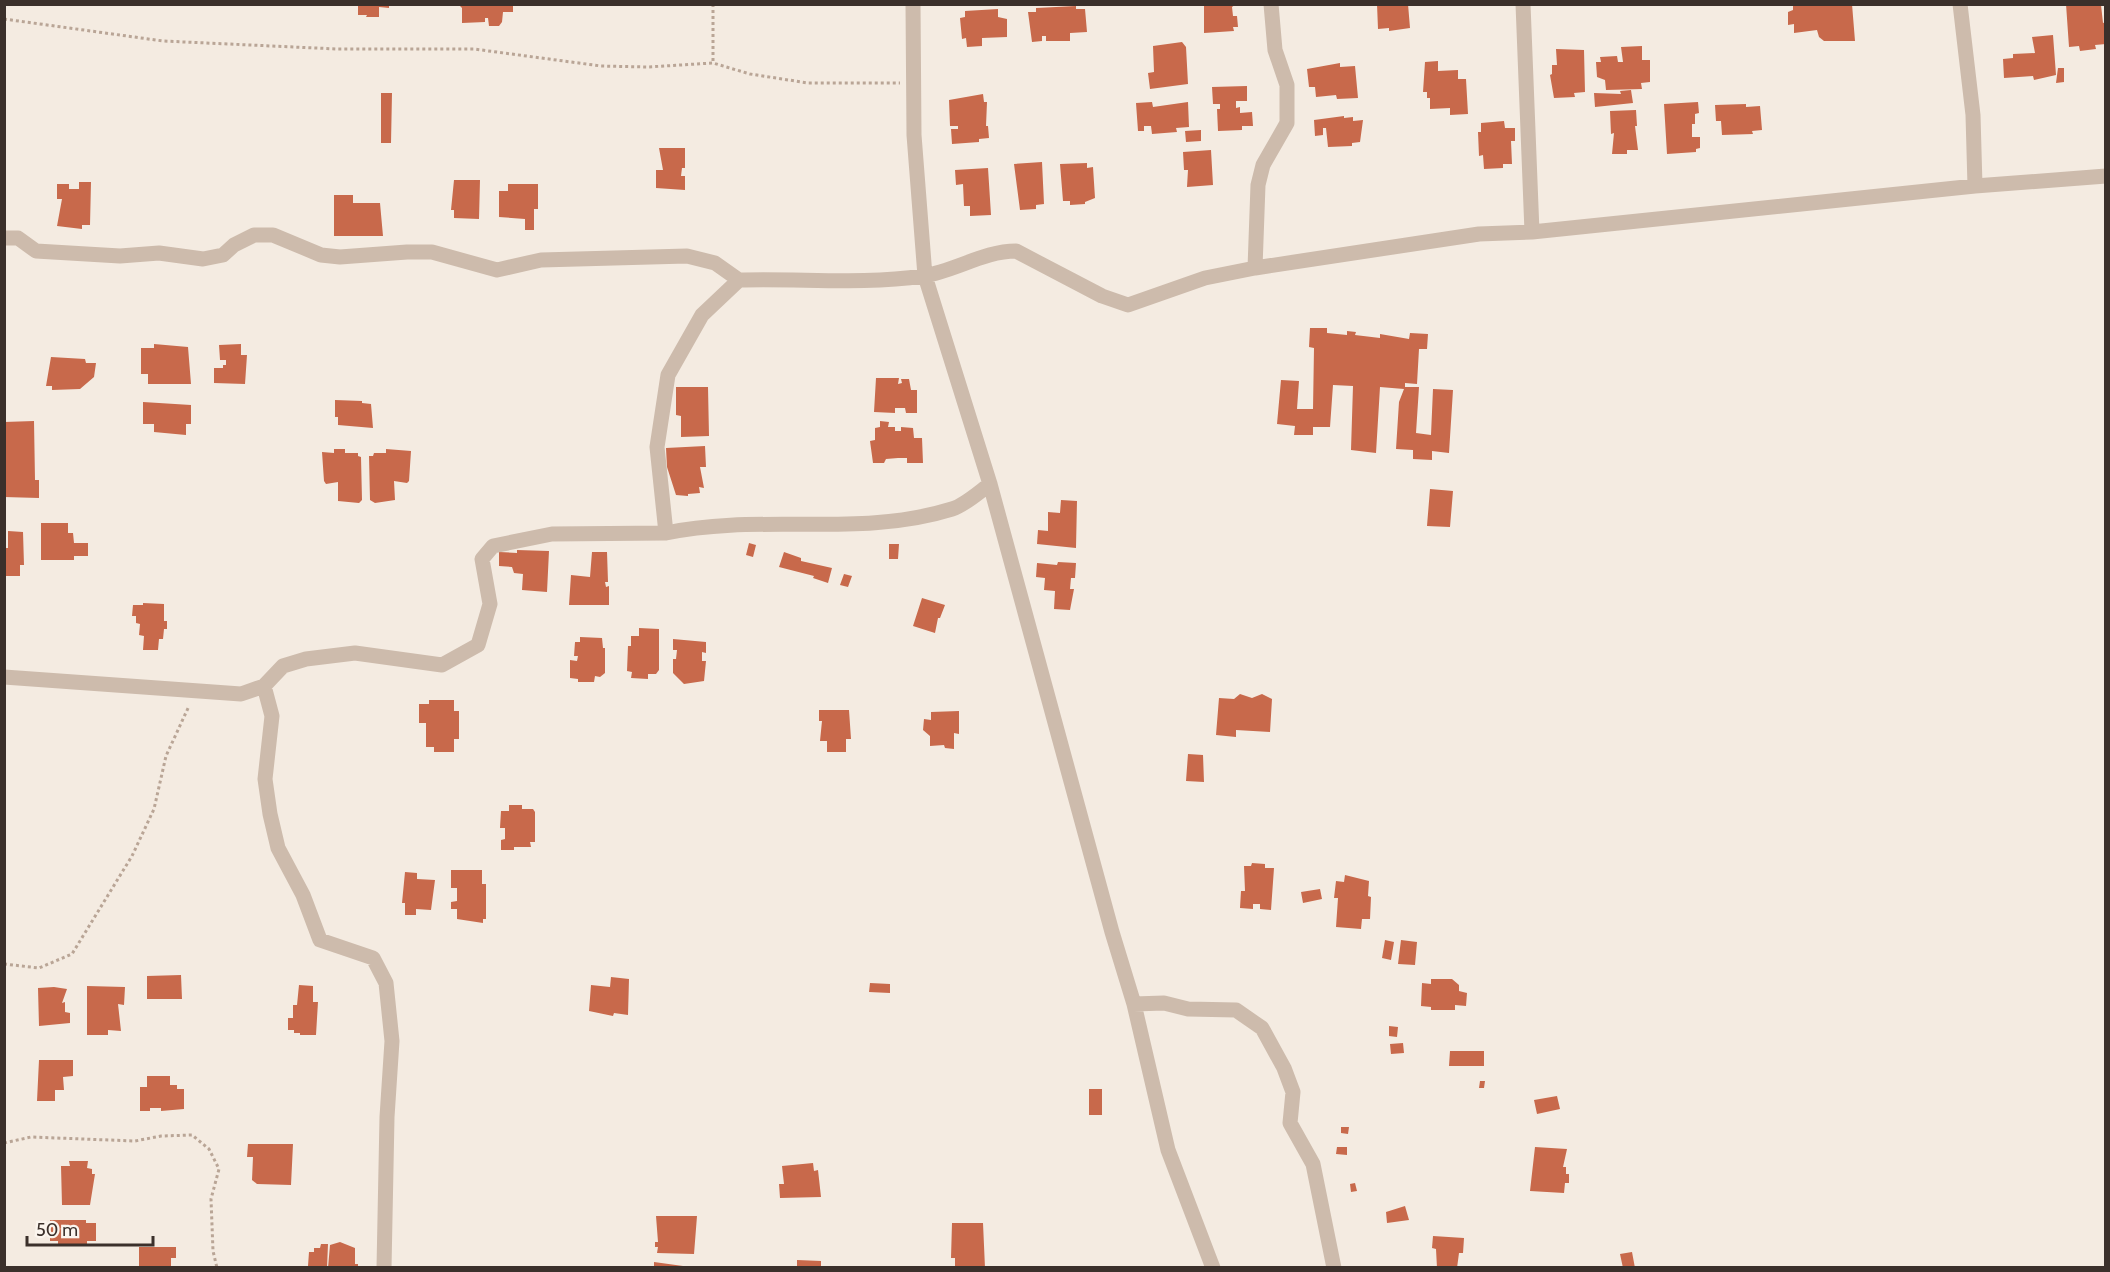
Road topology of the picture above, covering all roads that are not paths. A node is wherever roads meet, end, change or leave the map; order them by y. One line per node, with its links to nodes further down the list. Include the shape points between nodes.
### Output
1 (913, 4): 10 (street, via 914,135)
2 (1271, 4): 9 (street, via 1275,50 1287,85 1287,123 1263,165 1258,185)
3 (1523, 4): 7 (street)
4 (1960, 4): 6 (street, via 1973,115)
5 (2106, 176): 6 (street)
6 (1975, 186): 7 (street)
7 (1532, 232): 9 (street, via 1479,234)
8 (4, 238): 11 (street, via 18,238 36,251 120,256 159,253 203,259 223,255 254,235 273,235 321,255 432,252 497,270 541,260 687,256 715,263)
9 (1255, 268): 10 (street, via 1205,278 1128,305 1081,286 1016,251 1002,251)
10 (925, 276): 11 (street, via 857,281); 12 (street)
11 (739, 280): 13 (street, via 702,315 668,375 657,447)
12 (990, 484): 13 (street, via 955,508 902,520 736,525); 16 (street)
13 (666, 533): 15 (street, via 552,534 494,546 482,560 490,604 478,645 442,665 355,653 306,659 283,666)
14 (4, 677): 15 (street, via 241,694)
15 (264, 686): 17 (street, via 272,716 265,779 278,848 303,895 320,940 374,958 386,983 392,1041)
16 (1134, 1004): 18 (street, via 1168,1150); 19 (street, via 1164,1003 1188,1009 1236,1011 1262,1028 1293,1092 1290,1123 1313,1164)
17 (384, 1268)
18 (1213, 1268)
19 (1334, 1268)

